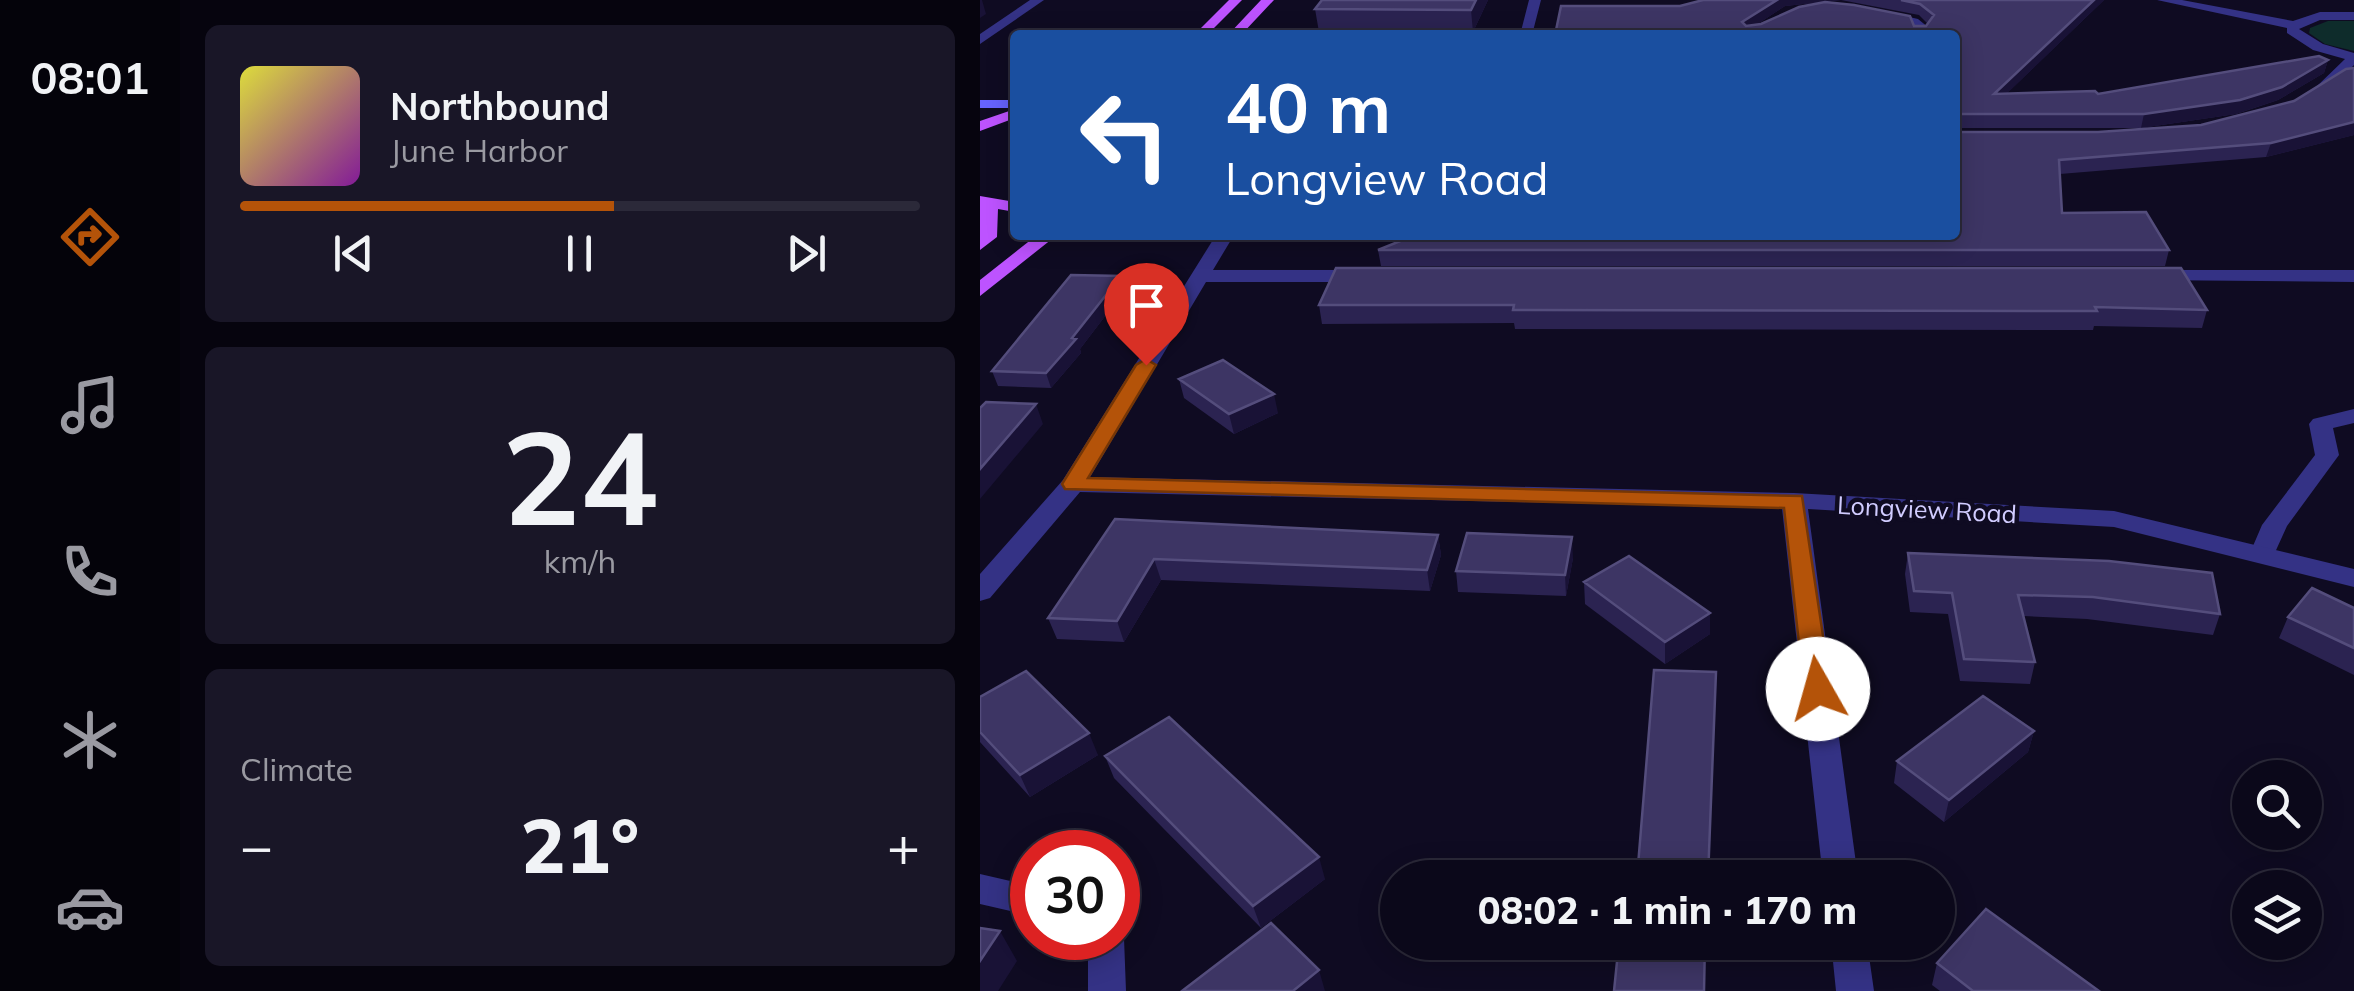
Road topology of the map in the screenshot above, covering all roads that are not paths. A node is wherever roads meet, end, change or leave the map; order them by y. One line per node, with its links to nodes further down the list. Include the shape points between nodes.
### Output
1 (1038, 0): 13 (street)
2 (1236, 0): 9 (main road)
3 (1268, 0): 10 (main road)
4 (1535, 0): 11 (street)
5 (2163, 0): 8 (street)
6 (1866, 12): 12 (street, via 1914,22)
7 (2354, 16): 8 (street)
8 (2294, 25): 14 (street, via 2304,42)
9 (1205, 30)
10 (1239, 30)
11 (1527, 30)
12 (1922, 30)
13 (980, 40)
14 (2354, 57): 15 (street)
15 (2306, 100)
16 (980, 104): 17 (street)
17 (1010, 104)
18 (1010, 115): 19 (main road)
19 (980, 126)
20 (985, 202): 21 (main road); 24 (main road, via 988,237)
21 (1010, 206)
22 (1042, 240): 29 (main road)
23 (1222, 240): 25 (street)
24 (980, 244)
25 (1200, 276): 26 (street); 31 (street)
26 (1380, 276)
27 (2130, 276): 28 (street)
28 (2354, 276)
29 (980, 290)
30 (2354, 416): 33 (street, via 2320,424 2327,455 2275,525)
31 (1073, 484): 32 (street, Longview Road); 35 (street)
32 (1794, 501): 33 (street, Longview Road, via 2114,519); 36 (street)
33 (2263, 553): 34 (street, Longview Road)
34 (2354, 578)
35 (980, 592)
36 (1839, 860)
37 (980, 888): 38 (street)
38 (1010, 896)
39 (1106, 960): 41 (street)
40 (1851, 960): 42 (street)
41 (1107, 991)
42 (1855, 991)

